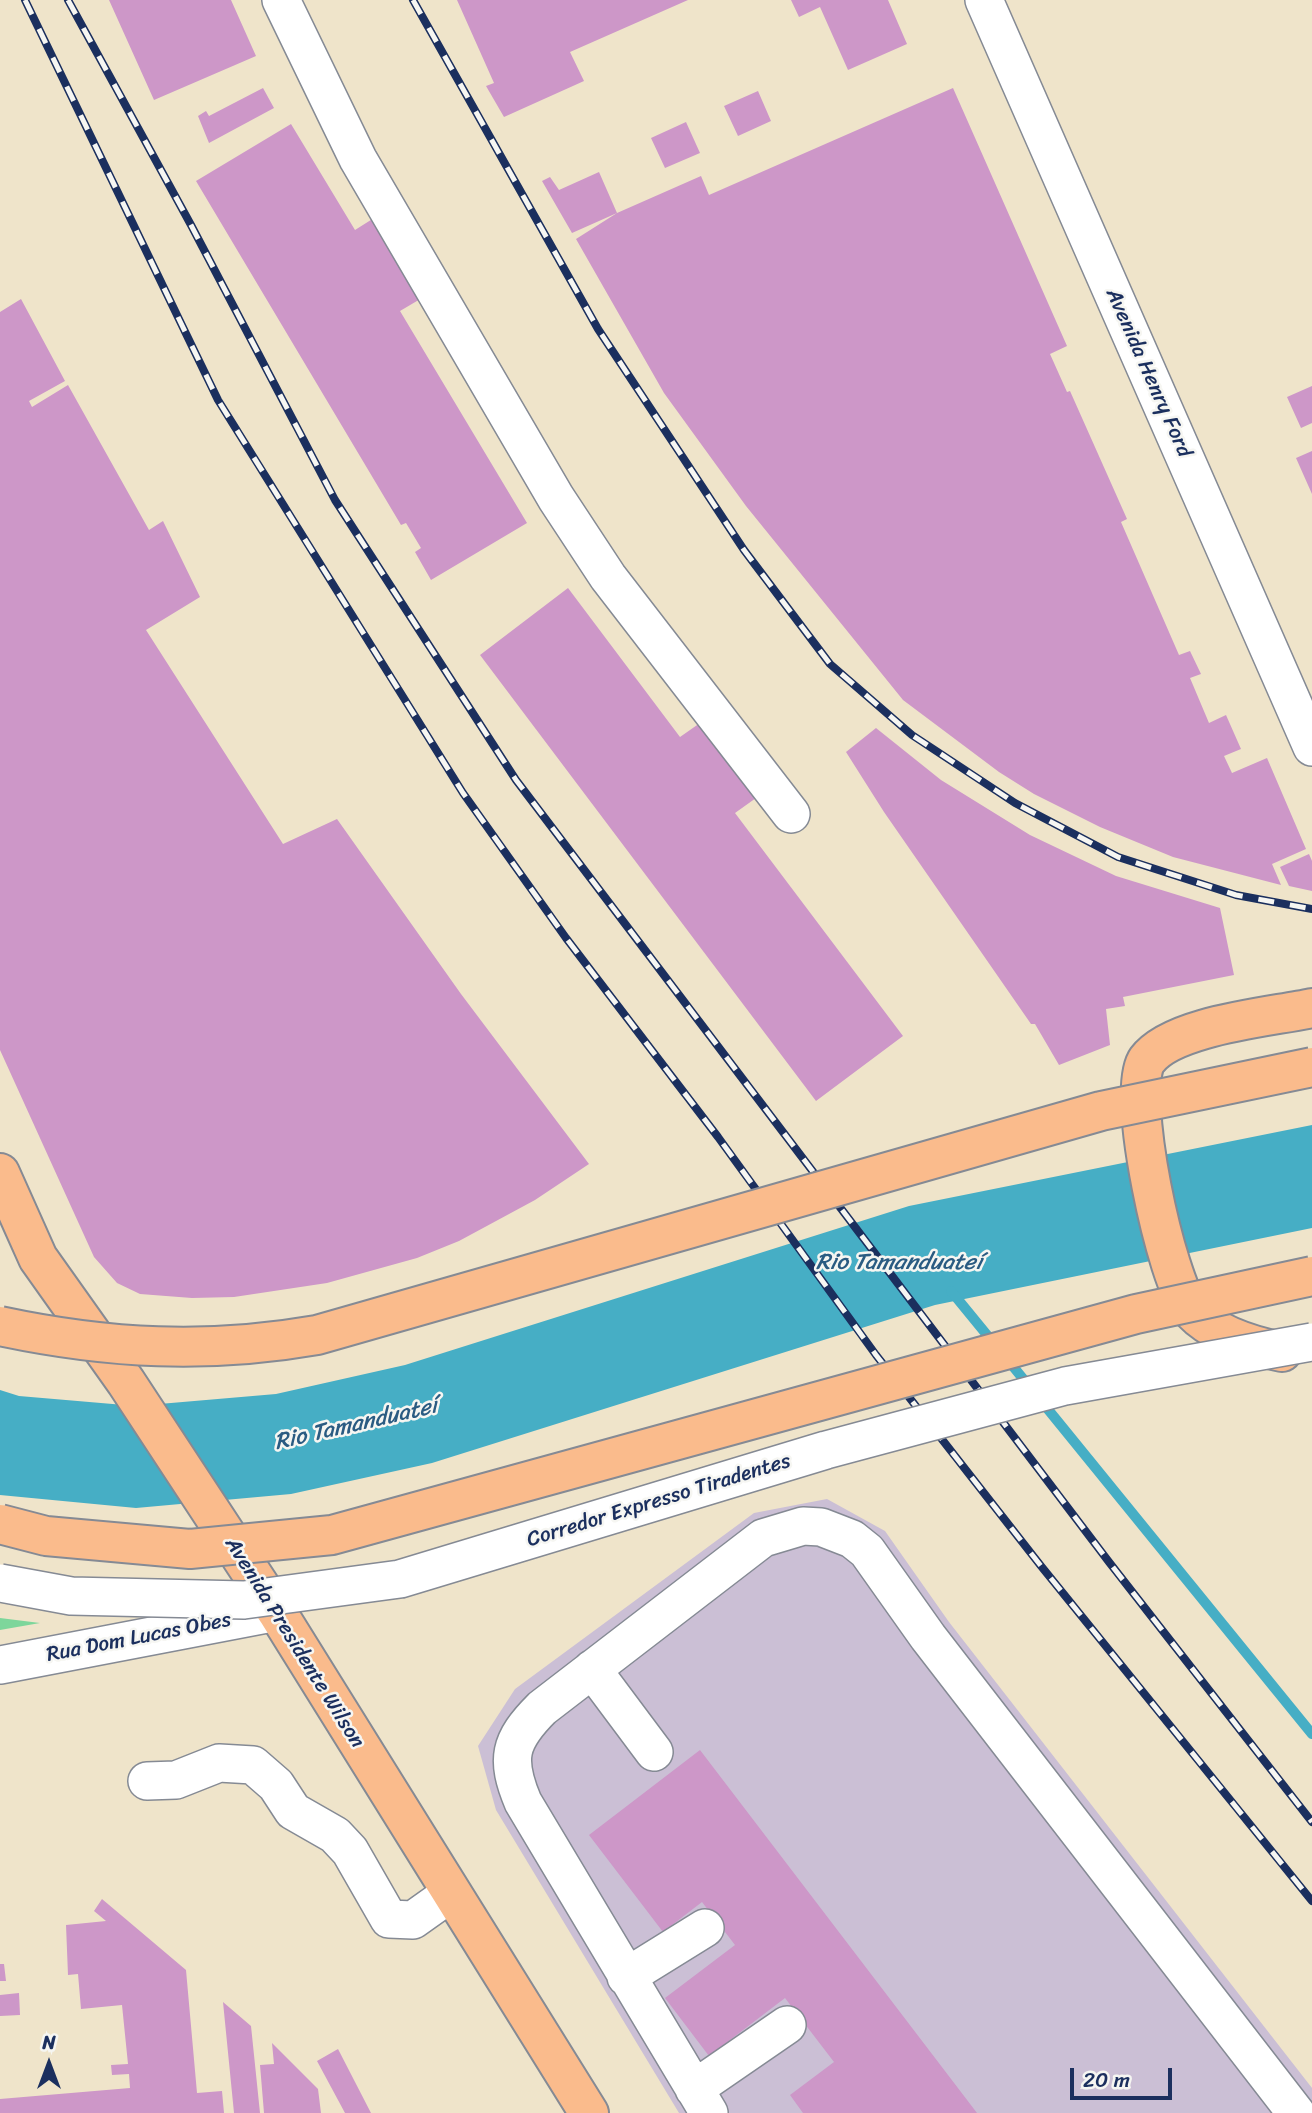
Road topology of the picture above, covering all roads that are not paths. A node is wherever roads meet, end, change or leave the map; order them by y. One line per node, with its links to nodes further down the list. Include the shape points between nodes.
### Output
1 (281, 0): 4 (street, via 358,159 556,498 608,577)
2 (985, 0): 3 (street, Avenida Henry Ford)
3 (1312, 747)
4 (791, 814)
5 (1312, 1008): 11 (main road, via 1190,1034 1146,1061 1139,1086 1154,1206 1182,1299 1213,1327 1235,1338)
6 (1312, 1067): 9 (main road, bridge, via 1101,1111 317,1335 216,1348 69,1341)
7 (0, 1173): 14 (main road, Avenida Presidente Wilson, via 38,1258 126,1382)
8 (1312, 1276): 12 (main road, bridge, via 1136,1314 332,1535 190,1549 46,1536)
9 (0, 1326)
10 (1312, 1342): 13 (street, Corredor Expresso Tiradentes, bridge, via 1065,1386 825,1450 400,1579 244,1600 71,1596)
11 (1312, 1357)
12 (0, 1524)
13 (0, 1583)
14 (277, 1612): 15 (street, Rua Dom Lucas Obes); 19 (main road, Avenida Presidente Wilson)
15 (0, 1665)
16 (592, 1670): 17 (street); 21 (street, via 529,1721 510,1755 512,1776); 25 (street, via 763,1538 803,1525 852,1539 867,1551 928,1637)
17 (654, 1752)
18 (147, 1781): 19 (street, via 176,1780 219,1763 253,1765 276,1785 293,1811 335,1835 350,1851 389,1919 413,1920)
19 (451, 1893): 24 (main road, Avenida Presidente Wilson)
20 (705, 1928): 21 (street)
21 (626, 1977): 23 (street)
22 (787, 2025): 23 (street)
23 (702, 2101)
24 (589, 2113)
25 (1296, 2113)

